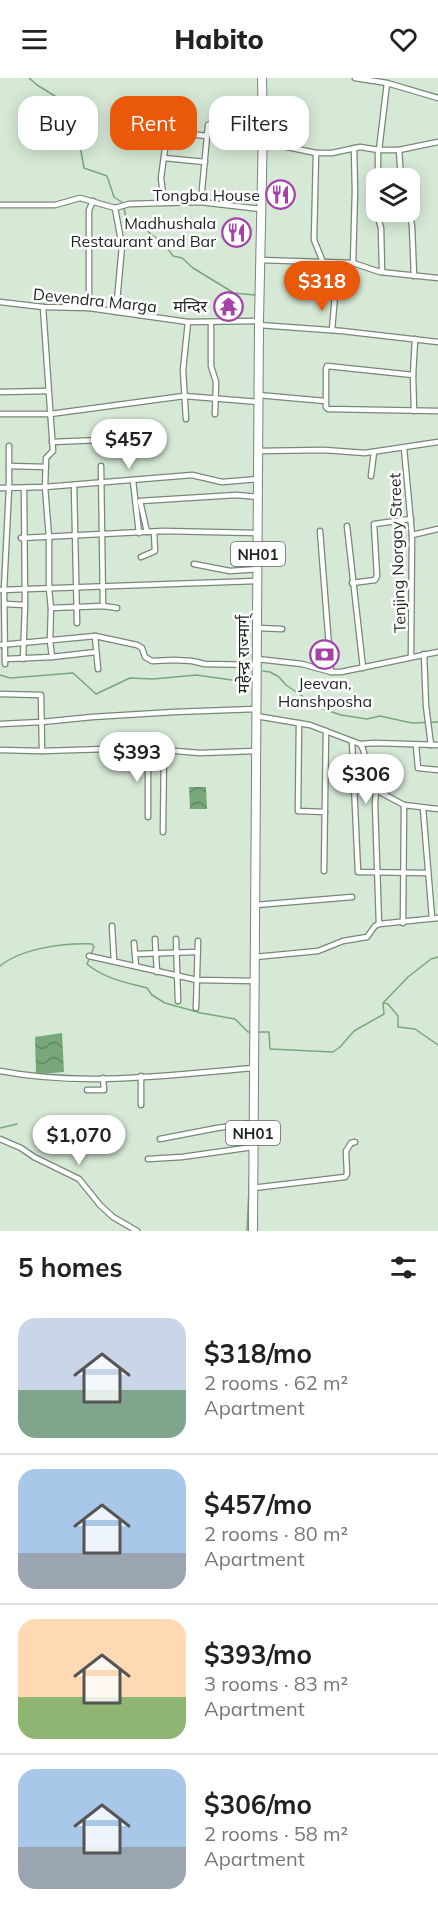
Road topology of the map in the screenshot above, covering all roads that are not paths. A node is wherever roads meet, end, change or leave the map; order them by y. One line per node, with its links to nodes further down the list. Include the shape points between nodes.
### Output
1 (262, 78): 4 (highway, महेन्द्र राज्मार्ग् / NH01)
2 (355, 78): 3 (street)
3 (387, 84): 5 (street); 13 (street)
4 (262, 96)
5 (438, 98): 6 (street)
6 (438, 104)
7 (209, 128): 8 (street)
8 (207, 136): 16 (street, via 169,132); 17 (street)
9 (438, 142): 14 (street)
10 (354, 148): 13 (street); 15 (street); 30 (street)
11 (263, 150): 25 (highway, महेन्द्र राज्मार्ग् / NH01)
12 (302, 150): 15 (street)
13 (378, 150): 14 (street); 18 (street)
14 (399, 150): 19 (street)
15 (316, 153): 29 (street, via 314,240)
16 (164, 158): 17 (street); 22 (street)
17 (205, 162): 20 (street)
18 (378, 168)
19 (400, 168)
20 (202, 190)
21 (93, 201): 23 (street, via 80,198 55,205); 24 (street); 37 (street, via 89,210)
22 (164, 202): 24 (street); 25 (street)
23 (0, 205)
24 (118, 207): 38 (street, via 122,246)
25 (261, 209): 28 (highway, महेन्द्र राज्मार्ग् / NH01)
26 (379, 222): 31 (street)
27 (411, 222): 32 (street)
28 (260, 260): 29 (street); 41 (highway, महेन्द्र राज्मार्ग् / NH01)
29 (323, 262): 30 (street)
30 (353, 263): 31 (street)
31 (382, 272): 32 (street)
32 (414, 276): 33 (street)
33 (438, 278)
34 (334, 295): 42 (street)
35 (0, 302): 36 (street, Devendra Marga)
36 (43, 307): 37 (street, Devendra Marga); 46 (street)
37 (89, 308): 38 (street, Devendra Marga)
38 (116, 312): 39 (street, Devendra Marga)
39 (188, 322): 40 (street, Devendra Marga); 48 (street)
40 (211, 323): 41 (street, Devendra Marga); 49 (street)
41 (259, 323): 42 (street, Devendra Marga); 50 (highway, महेन्द्र राज्मार्ग् / NH01)
42 (332, 330): 43 (street, Devendra Marga)
43 (416, 339): 44 (street, Devendra Marga); 45 (street)
44 (438, 342)
45 (413, 375): 51 (street, via 328,366); 52 (street)
46 (48, 391): 47 (street); 55 (street)
47 (0, 392)
48 (184, 396): 49 (street); 55 (street); 57 (street)
49 (216, 399): 50 (street); 56 (street)
50 (258, 399): 51 (street); 63 (highway, महेन्द्र राज्मार्ग् / NH01)
51 (325, 400): 52 (street, via 328,409)
52 (414, 411): 53 (street)
53 (438, 411)
54 (0, 414): 55 (street)
55 (50, 414): 59 (street)
56 (215, 414)
57 (186, 419)
58 (125, 439): 59 (street)
59 (52, 442): 67 (street, via 53,451 46,458)
60 (438, 442): 62 (street)
61 (9, 446): 65 (street)
62 (404, 448): 64 (street); 78 (street, Tenjing Norgay Street)
63 (258, 451): 64 (street); 69 (highway, महेन्द्र राज्मार्ग् / NH01)
64 (374, 452): 68 (street)
65 (9, 466): 67 (street); 75 (street)
66 (101, 466): 71 (street)
67 (46, 467): 73 (street)
68 (371, 476)
69 (258, 479): 70 (street, via 222,482 192,475); 77 (highway, महेन्द्र राज्मार्ग् / NH01)
70 (134, 480): 71 (street); 84 (street)
71 (101, 483): 72 (street); 86 (street)
72 (74, 485): 73 (street); 87 (street)
73 (45, 487): 76 (street); 89 (street)
74 (0, 488): 75 (street)
75 (9, 488): 76 (street); 102 (street)
76 (24, 488): 90 (street)
77 (258, 497): 81 (street, via 140,501 147,532); 85 (highway, महेन्द्र राज्मार्ग् / NH01)
78 (411, 519): 88 (street, Tenjing Norgay Street); 97 (street, via 374,524 377,576 375,580)
79 (346, 526): 97 (street)
80 (438, 530): 88 (street)
81 (164, 531): 83 (street); 85 (street)
82 (320, 531): 125 (street)
83 (154, 532): 84 (street); 92 (street)
84 (139, 533): 86 (street)
85 (258, 533): 95 (highway, महेन्द्र राज्मार्ग् / NH01)
86 (101, 534): 87 (street); 98 (street)
87 (75, 535): 89 (street); 99 (street)
88 (411, 535): 119 (street, Tenjing Norgay Street)
89 (49, 537): 90 (street); 101 (street)
90 (23, 538): 100 (street)
91 (162, 549): 92 (street)
92 (155, 551): 93 (street)
93 (141, 557)
94 (194, 564): 95 (street, via 230,571)
95 (258, 569): 96 (highway, महेन्द्र राज्मार्ग् / NH01)
96 (257, 581): 98 (street); 110 (highway, महेन्द्र राज्मार्ग् / NH01)
97 (352, 583): 123 (street)
98 (102, 587): 99 (street); 105 (street)
99 (75, 588): 101 (street); 106 (street)
100 (24, 589): 101 (street); 102 (street); 104 (street)
101 (49, 589): 107 (street)
102 (2, 590): 103 (street)
103 (5, 604): 104 (street); 115 (street)
104 (25, 605): 114 (street)
105 (103, 606): 106 (street); 108 (street)
106 (76, 607): 107 (street); 109 (street)
107 (51, 608): 113 (street)
108 (117, 608)
109 (77, 623)
110 (257, 627): 111 (street); 122 (highway, महेन्द्र राज्मार्ग् / NH01)
111 (282, 629)
112 (95, 636): 113 (street); 116 (street); 122 (street, via 137,645 144,657 152,661)
113 (50, 641): 114 (street); 120 (street)
114 (23, 643): 115 (street); 121 (street)
115 (3, 645): 121 (street, via 6,662)
116 (96, 652): 120 (street); 124 (street)
117 (438, 652): 118 (street)
118 (424, 654): 119 (street); 135 (street)
119 (411, 656): 123 (street)
120 (52, 657): 121 (street)
121 (23, 659)
122 (257, 662): 125 (street, via 302,664); 127 (highway, महेन्द्र राज्मार्ग् / NH01)
123 (363, 668): 125 (street)
124 (98, 669)
125 (331, 672)
126 (0, 694): 128 (street, via 40,695)
127 (256, 713): 128 (street); 129 (street); 141 (highway, महेन्द्र राज्मार्ग् / NH01)
128 (42, 722): 130 (street); 139 (street)
129 (299, 723): 131 (street); 147 (street, via 298,811)
130 (0, 724)
131 (326, 731): 132 (street); 147 (street)
132 (352, 741): 133 (street); 151 (street, via 358,872)
133 (360, 744): 134 (street); 143 (street)
134 (416, 745): 135 (street); 142 (street, via 418,768)
135 (431, 745): 136 (street)
136 (438, 745)
137 (0, 750): 139 (street)
138 (148, 750): 139 (street); 140 (street); 148 (street)
139 (42, 751)
140 (164, 751): 141 (street); 149 (street)
141 (255, 751): 155 (highway, महेन्द्र राज्मार्ग् / NH01)
142 (438, 770)
143 (376, 790): 144 (street); 151 (street)
144 (404, 805): 145 (street); 152 (street)
145 (423, 808): 146 (street); 153 (street)
146 (438, 809)
147 (325, 812): 150 (street)
148 (148, 817)
149 (164, 832)
150 (324, 871)
151 (377, 872): 152 (street); 159 (street)
152 (403, 872): 153 (street); 158 (street)
153 (428, 873): 156 (street)
154 (352, 897): 155 (street)
155 (255, 905): 170 (highway, महेन्द्र राज्मार्ग् / NH01)
156 (432, 918): 157 (street); 158 (street)
157 (438, 918)
158 (403, 922): 159 (street)
159 (379, 924): 170 (street, via 367,937 318,951)
160 (112, 926): 171 (street)
161 (155, 939): 166 (street)
162 (176, 939): 167 (street)
163 (198, 941): 165 (street)
164 (134, 943): 168 (street)
165 (197, 952): 167 (street); 175 (street)
166 (156, 953): 167 (street); 168 (street); 173 (street)
167 (177, 953): 174 (street)
168 (135, 954): 172 (street)
169 (89, 956): 171 (street)
170 (255, 957): 176 (highway, महेन्द्र राज्मार्ग् / NH01)
171 (114, 961): 172 (street)
172 (136, 966): 173 (street)
173 (157, 972): 174 (street)
174 (178, 976): 175 (street); 177 (street)
175 (197, 980): 176 (street); 178 (street)
176 (255, 981): 179 (highway, महेन्द्र राज्मार्ग् / NH01)
177 (178, 1001)
178 (196, 1008)
179 (254, 1068): 181 (street); 185 (highway, महेन्द्र राज्मार्ग् / NH01)
180 (0, 1071): 182 (street, via 32,1077)
181 (141, 1076): 182 (street); 184 (street)
182 (104, 1078): 183 (street, via 104,1090)
183 (87, 1090)
184 (141, 1105)
185 (254, 1123): 187 (street); 189 (highway, महेन्द्र राज्मार्ग् / NH01)
186 (0, 1138): 192 (street, via 80,1179 113,1217)
187 (160, 1139)
188 (356, 1142): 191 (street, via 346,1151 345,1177)
189 (253, 1147): 190 (street); 191 (highway, महेन्द्र राज्मार्ग् / NH01)
190 (148, 1159)
191 (253, 1188): 193 (highway, महेन्द्र राज्मार्ग् / NH01)
192 (137, 1231)
193 (253, 1231)

